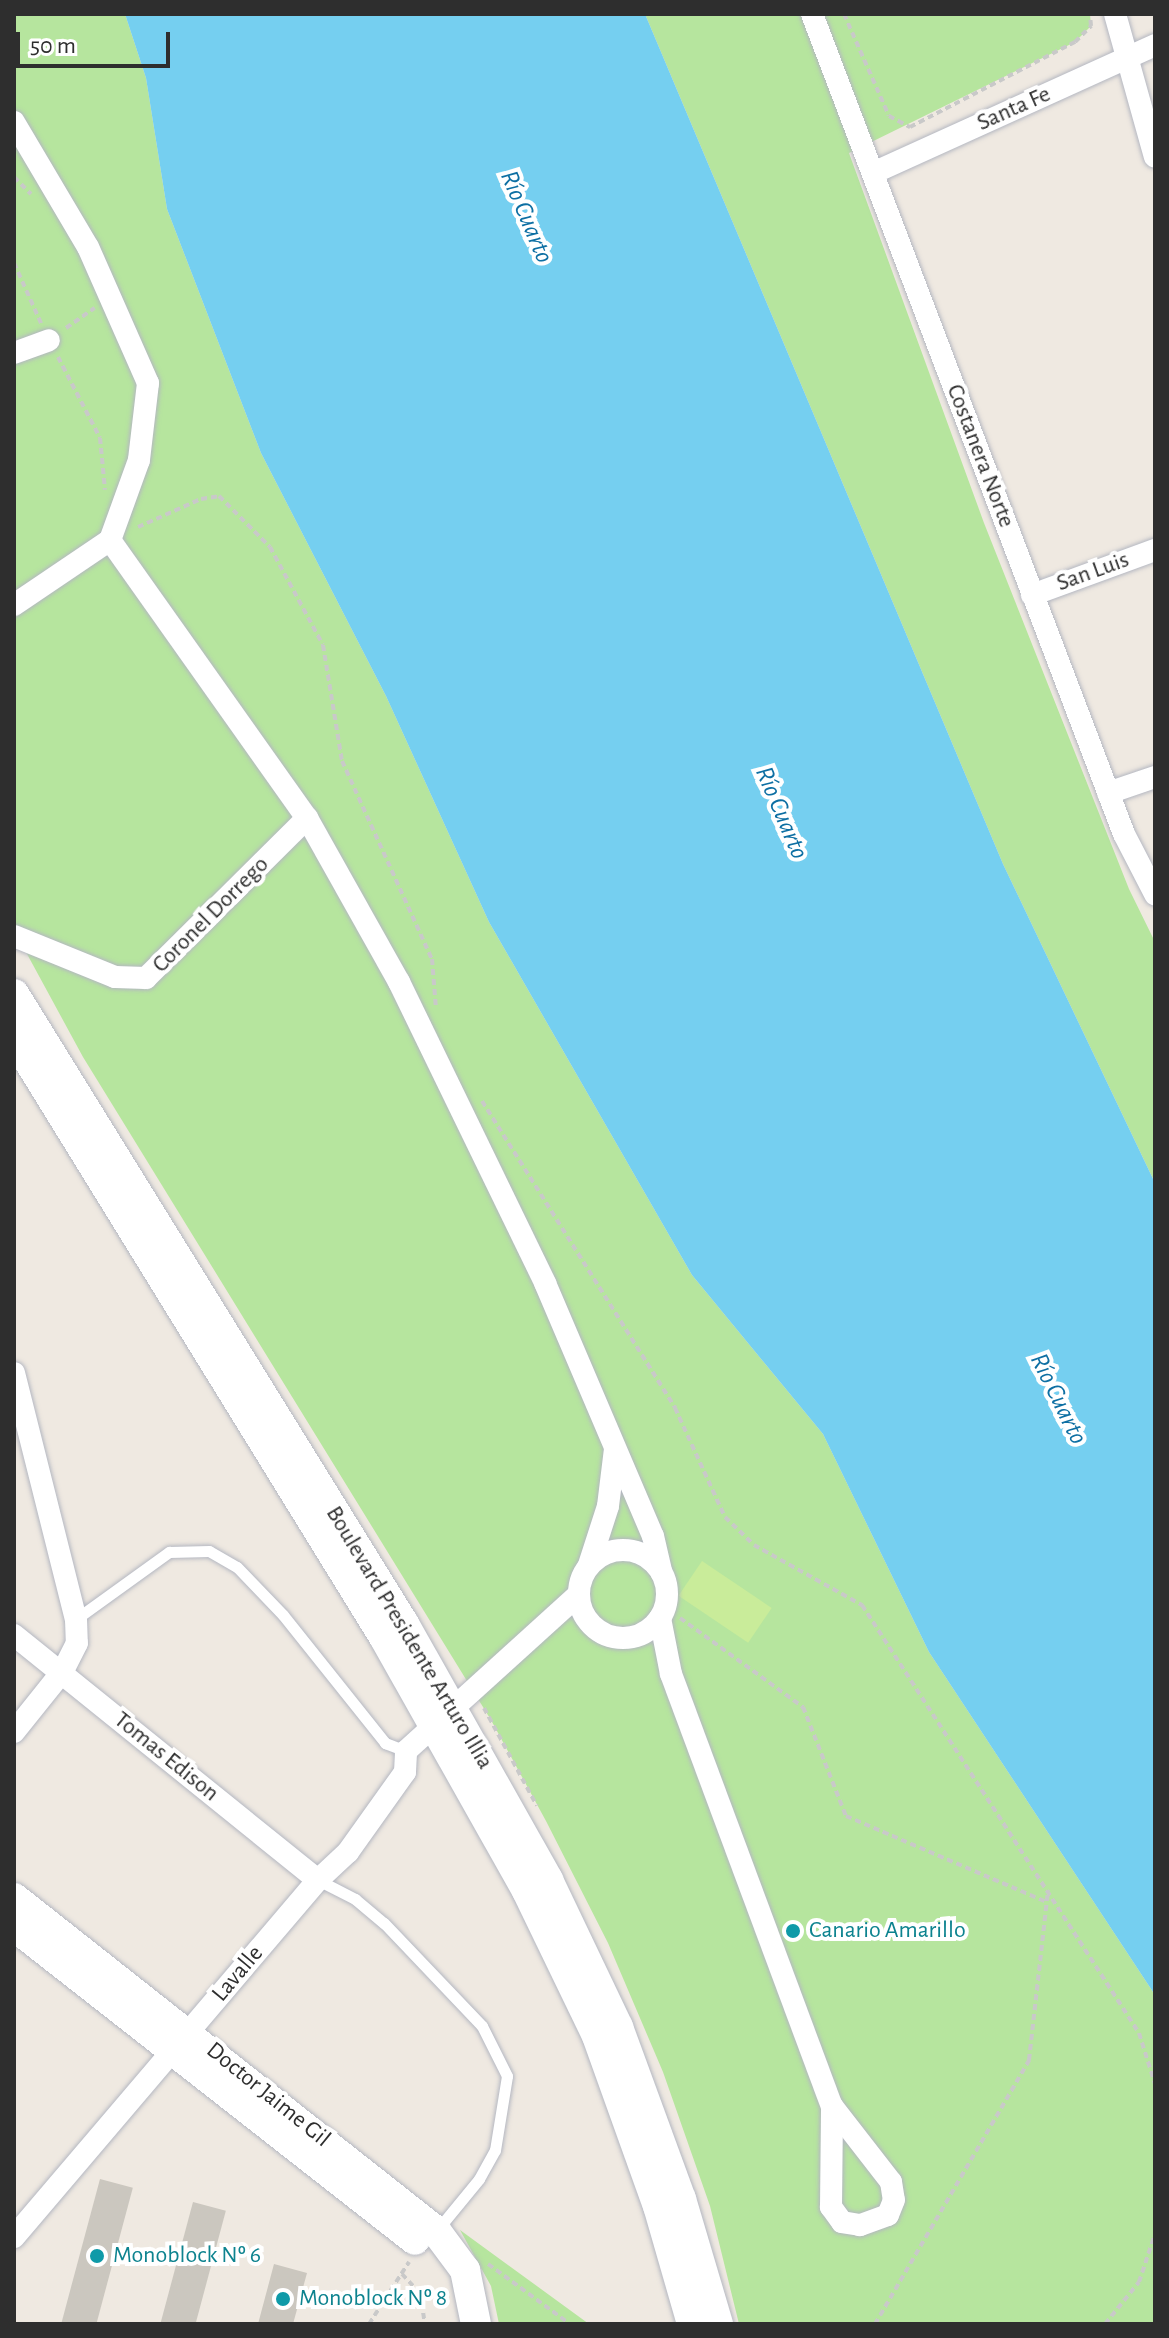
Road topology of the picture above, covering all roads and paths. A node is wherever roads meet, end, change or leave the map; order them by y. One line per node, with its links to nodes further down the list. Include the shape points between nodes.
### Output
1 (812, 14): 9 (street, Costanera Norte)
2 (844, 14): 3 (path, via 889,116 910,127 1075,42 1091,26)
3 (1090, 14)
4 (1115, 14): 6 (street)
5 (1155, 45): 6 (street, Santa Fe)
6 (1128, 58): 8 (street); 9 (street, Santa Fe)
7 (14, 122): 17 (street, via 88,247 148,383 139,460)
8 (1155, 157)
9 (873, 173): 19 (street, Costanera Norte)
10 (14, 177): 11 (path)
11 (40, 207)
12 (14, 263): 14 (path)
13 (100, 301): 14 (path, via 93,312)
14 (49, 340): 15 (street); 16 (path, via 100,438)
15 (14, 353)
16 (106, 496)
17 (110, 540): 20 (street); 23 (street); 27 (path, via 219,496 270,547 323,645 342,761 432,959)
18 (1155, 550): 19 (street, San Luis)
19 (1032, 595): 22 (street, Costanera Norte)
20 (14, 605)
21 (1155, 777): 22 (street)
22 (1108, 793): 24 (street, Costanera Norte)
23 (307, 818): 25 (street, Coronel Dorrego, via 146,978 115,977); 31 (street, via 399,982 545,1283)
24 (1155, 894)
25 (14, 936)
26 (14, 994): 43 (main road, Boulevard Presidente Arturo Illia)
27 (437, 1015)
28 (14, 1037): 43 (main road, Boulevard Presidente Arturo Illia)
29 (476, 1092): 47 (path, via 675,1408 725,1517 754,1545 862,1605)
30 (14, 1373): 36 (street)
31 (615, 1447): 32 (street, via 608,1506); 33 (street, via 653,1536)
32 (589, 1565): 33 (street, via 613,1551 627,1550); 34 (street)
33 (661, 1572): 35 (street)
34 (578, 1595): 37 (street); 38 (street, via 581,1610)
35 (663, 1613): 39 (street); 42 (street); 49 (path, via 803,1707 846,1816)
36 (76, 1619): 41 (street, via 77,1643); 45 (lane, via 169,1552 209,1551 237,1567 283,1615 385,1743)
37 (547, 1622): 38 (street); 43 (street)
38 (600, 1633): 39 (street, via 614,1638)
39 (643, 1634): 42 (street)
40 (14, 1635): 41 (street, Tomas Edison)
41 (62, 1672): 44 (street); 46 (street, Tomas Edison)
42 (671, 1674): 53 (street)
43 (445, 1718): 45 (street); 64 (main road, Boulevard Presidente Arturo Illia, via 597,2036 663,2221); 65 (main road, Boulevard Presidente Arturo Illia, via 548,1880 618,2027 681,2199)
44 (14, 1732)
45 (406, 1751): 46 (street, Lavalle, via 405,1772 390,1794 348,1852)
46 (318, 1880): 51 (street, Lavalle); 56 (lane, via 355,1899 395,1934 482,2026 507,2076 495,2150 479,2179)
47 (1048, 1888): 49 (path); 52 (path, via 1139,2033)
48 (14, 1898): 51 (main road, Doctor Jaime Gil)
49 (1047, 1902): 66 (path, via 1029,2060)
50 (14, 1926): 51 (main road, Doctor Jaime Gil)
51 (180, 2040): 54 (street, Lavalle); 56 (main road, Doctor Jaime Gil)
52 (1155, 2084)
53 (832, 2106): 53 (street, via 831,2207 842,2222 860,2225 888,2215 894,2200 891,2182)
54 (19, 2222)
55 (1155, 2234): 67 (path, via 1139,2282)
56 (429, 2238): 58 (path); 61 (main road, Doctor Jaime Gil, via 446,2278); 62 (main road, Doctor Jaime Gil, via 465,2270)
57 (485, 2262): 63 (path)
58 (402, 2274): 59 (path); 60 (path, via 420,2293)
59 (369, 2324)
60 (425, 2324)
61 (455, 2324)
62 (476, 2324)
63 (570, 2324)
64 (692, 2324)
65 (718, 2324)
66 (875, 2324)
67 (1105, 2324)

